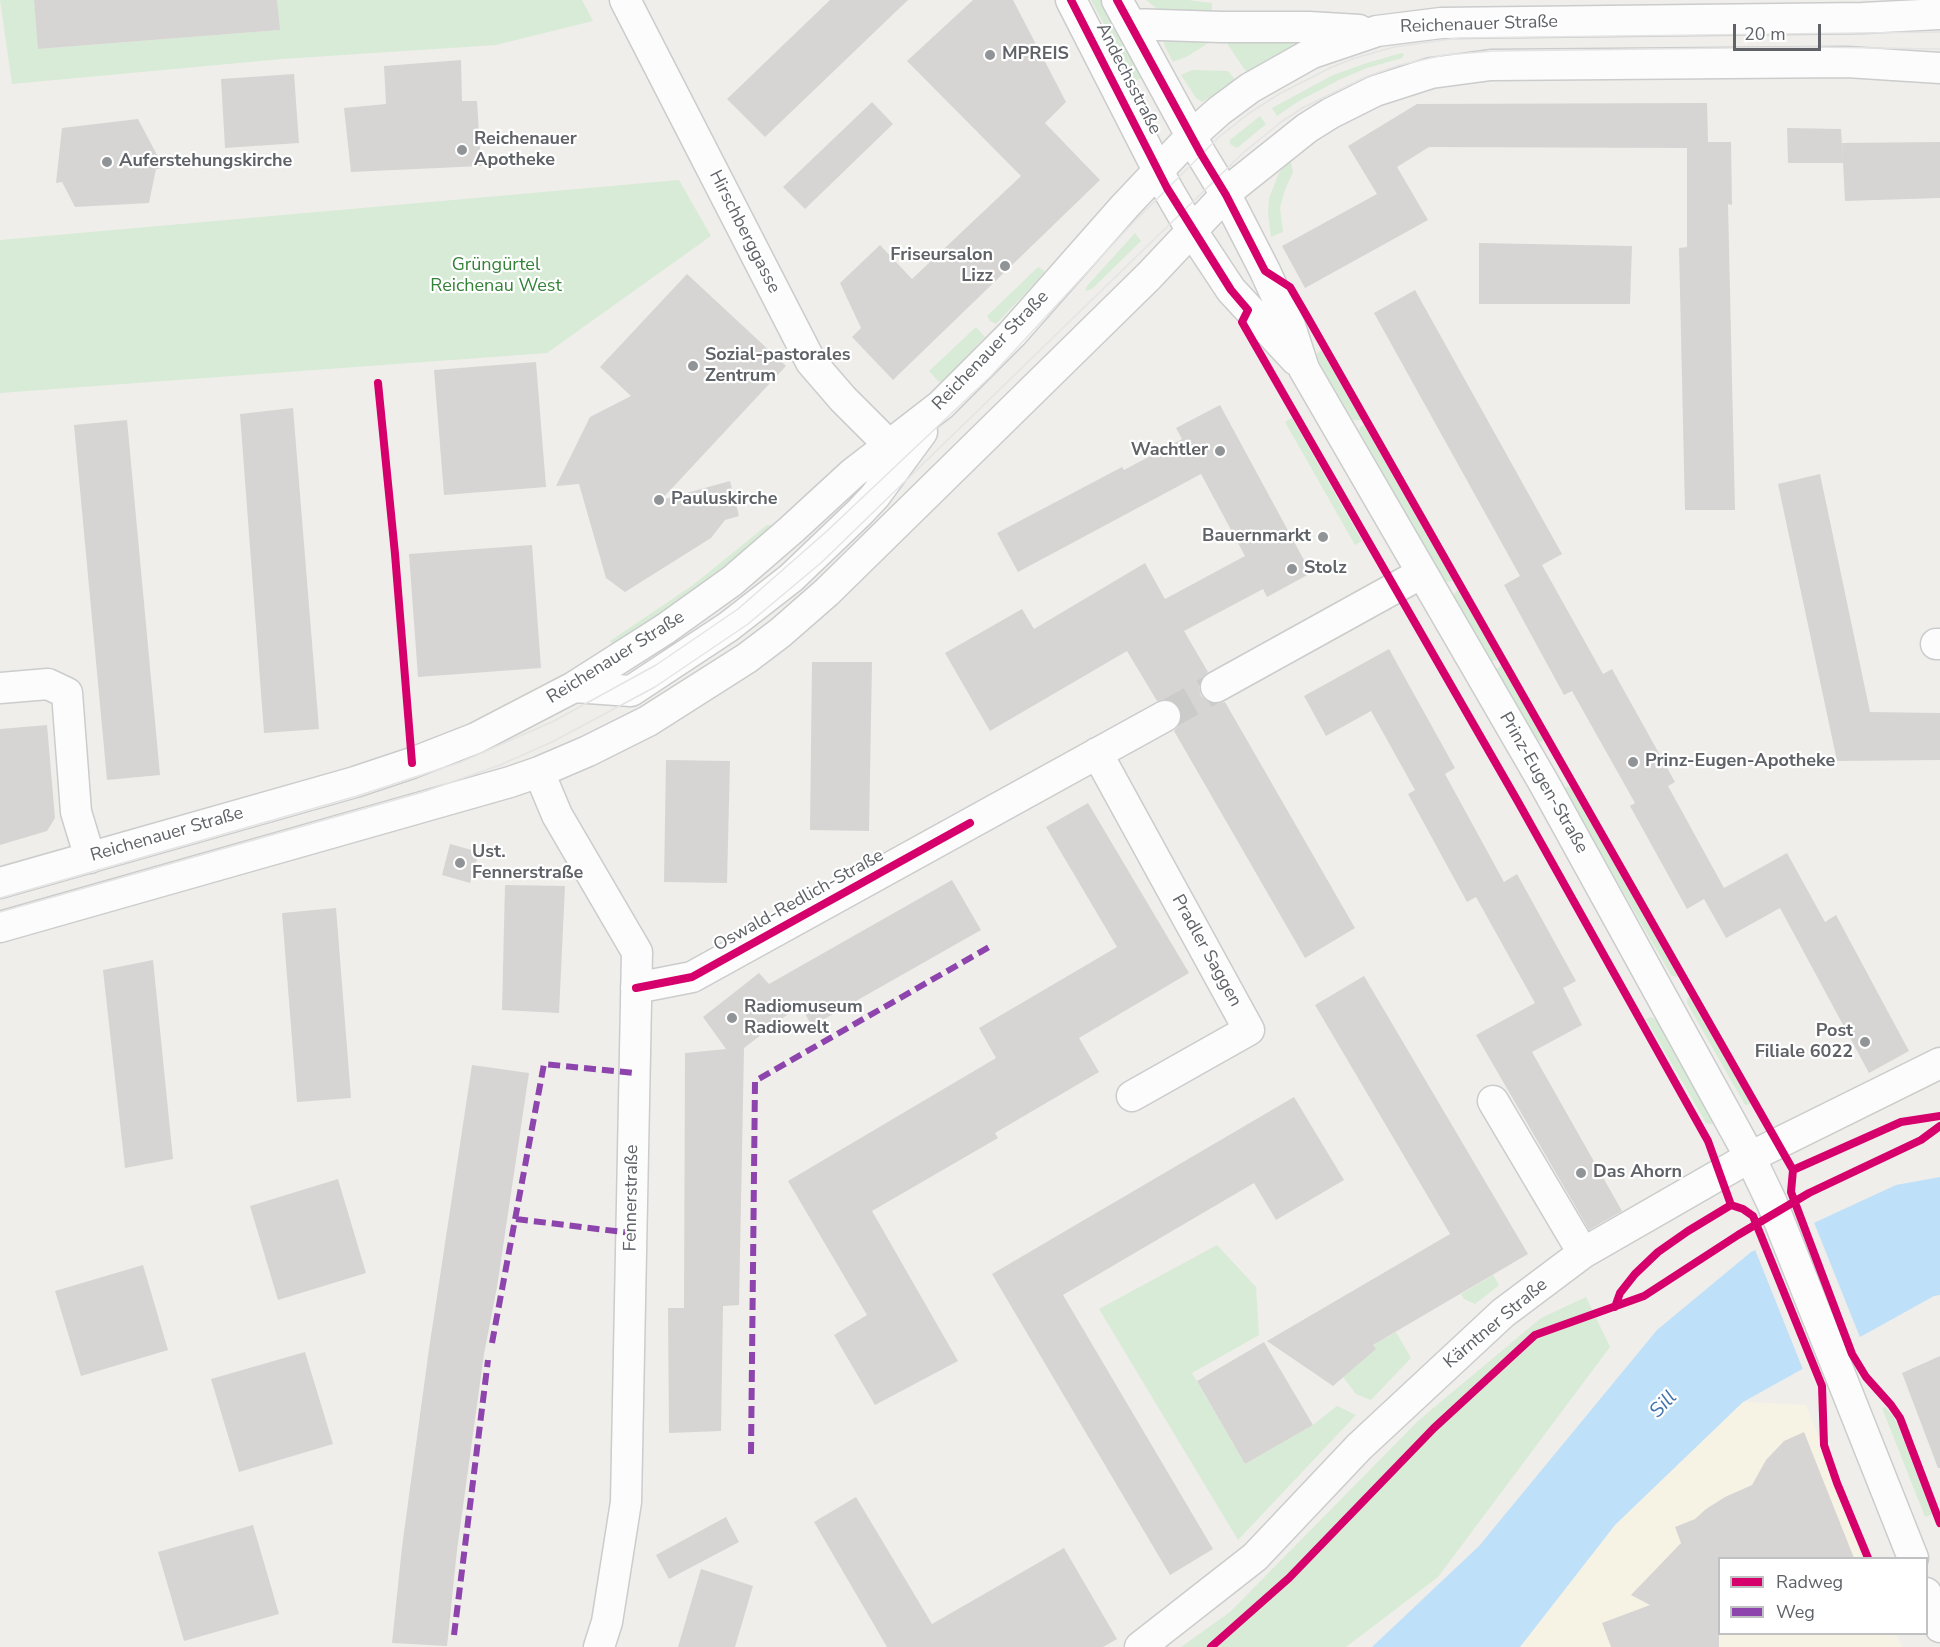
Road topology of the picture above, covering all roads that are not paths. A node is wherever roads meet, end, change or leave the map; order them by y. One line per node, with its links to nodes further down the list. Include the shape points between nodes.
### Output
1 (625, 0): 15 (street, Hirschberggasse, via 811,362)
2 (1071, 0): 9 (street, Andechsstraße)
3 (1628, 10): 5 (street, Reichenauer Straße, via 1851,18); 6 (street, Reichenauer Straße)
4 (1124, 12): 6 (street, via 1221,27); 8 (street, Andechsstraße)
5 (1940, 14)
6 (1377, 31): 8 (street, Reichenauer Straße, via 1312,53 1268,77)
7 (1940, 68): 10 (street, via 1847,62 1532,64 1431,73 1375,91 1331,113 1286,144)
8 (1191, 136): 9 (street, Reichenauer Straße); 10 (street, Prinz-Eugen-Straße)
9 (1159, 171): 11 (street, Prinz-Eugen-Straße); 13 (street, Reichenauer Straße, via 1012,334)
10 (1226, 195): 11 (street); 12 (street, Prinz-Eugen-Straße, via 1274,290)
11 (1192, 231): 12 (street, Prinz-Eugen-Straße, via 1231,290); 14 (street)
12 (1304, 369): 17 (street, Prinz-Eugen-Straße)
13 (941, 405): 15 (street, Reichenauer Straße); 16 (street)
14 (980, 442): 16 (street); 23 (street, via 843,577 780,633 712,682)
15 (889, 445): 18 (street, Reichenauer Straße, via 732,581)
16 (875, 496): 21 (street, via 759,604)
17 (1422, 573): 19 (street); 33 (street, Prinz-Eugen-Straße, via 1545,785)
18 (574, 687): 21 (street); 26 (street, Reichenauer Straße, via 476,738 412,763)
19 (1216, 687)
20 (0, 688): 26 (street, via 48,684 67,693 76,812)
21 (632, 691): 23 (street)
22 (1165, 716): 24 (street, Oswald-Redlich-Straße)
23 (613, 739): 25 (street)
24 (1097, 753): 29 (street, Oswald-Redlich-Straße, via 692,977); 31 (street, Pradler Saggen, via 1250,1030)
25 (539, 772): 28 (street); 29 (street, Fennerstraße, via 557,814 637,952)
26 (90, 858): 27 (street, Reichenauer Straße)
27 (0, 883)
28 (0, 927)
29 (636, 988): 38 (street, Fennerstraße, via 626,1502 607,1622)
30 (1940, 1063): 33 (street, Kärntner Straße)
31 (1132, 1096)
32 (1493, 1101): 34 (street)
33 (1750, 1157): 34 (street, Kärntner Straße); 35 (street, Prinz-Eugen-Straße, via 1772,1203)
34 (1583, 1253): 39 (street, Kärntner Straße, via 1503,1313 1359,1447 1255,1557)
35 (1913, 1557)
36 (1928, 1598): 37 (street)
37 (1940, 1627)
38 (599, 1647)
39 (1140, 1647)

